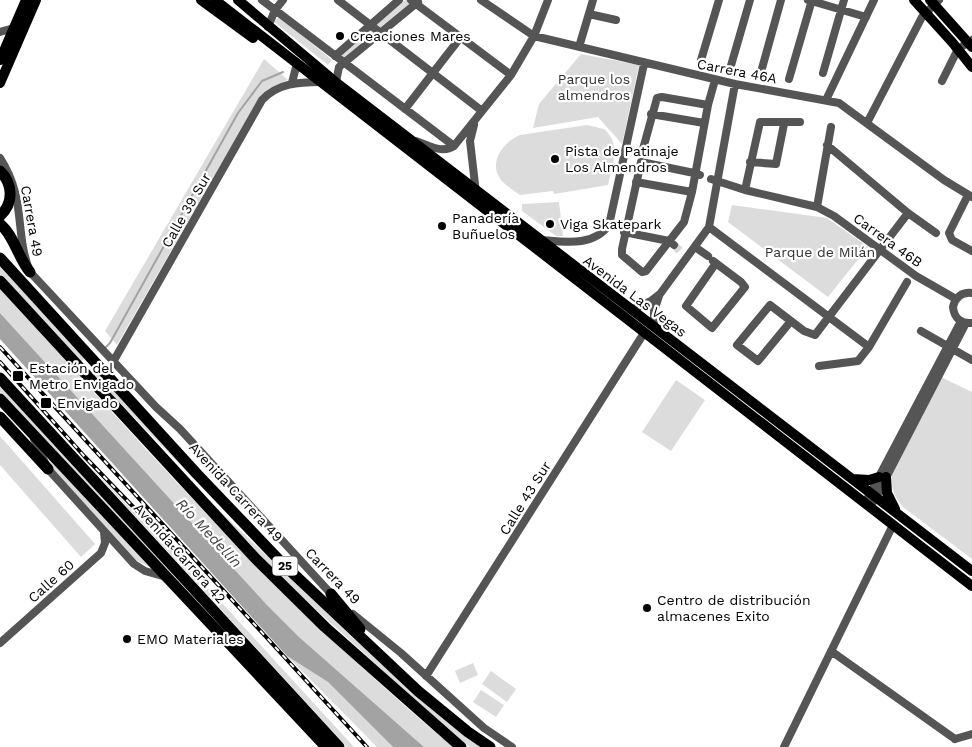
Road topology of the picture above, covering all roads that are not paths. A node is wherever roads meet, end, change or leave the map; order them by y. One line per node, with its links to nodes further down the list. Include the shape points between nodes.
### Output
1 (26, 0): 31 (main road)
2 (36, 0): 57 (main road)
3 (201, 0): 45 (main road, Avenida Las Vegas)
4 (215, 0): 45 (main road, Avenida Las Vegas)
5 (231, 0): 30 (main road, Avenida Las Vegas)
6 (238, 0): 30 (main road, Avenida Las Vegas)
7 (262, 0): 23 (street)
8 (283, 0): 23 (street)
9 (338, 0): 29 (street)
10 (399, 0): 29 (street)
11 (481, 0): 34 (street, Carrera 46A)
12 (548, 0): 34 (street)
13 (594, 0): 26 (street)
14 (719, 0): 41 (street)
15 (750, 0): 47 (street)
16 (781, 0): 49 (street)
17 (811, 0): 24 (street); 52 (street)
18 (844, 0): 24 (street)
19 (874, 0): 27 (street)
20 (914, 0): 25 (main road)
21 (416, 1): 33 (street); 35 (street)
22 (934, 1): 25 (street); 36 (main road)
23 (275, 10): 30 (street); 39 (street)
24 (841, 10): 27 (street); 50 (street)
25 (926, 12): 38 (main road); 68 (street)
26 (589, 14): 28 (street); 37 (street)
27 (866, 17): 60 (street)
28 (616, 20)
29 (371, 25): 33 (street); 39 (street)
30 (269, 26): 42 (main road, Avenida Las Vegas)
31 (14, 28): 32 (street); 40 (main road)
32 (0, 32)
33 (380, 33): 43 (street); 48 (street)
34 (534, 36): 37 (street, Carrera 46A); 51 (street)
35 (460, 38): 48 (street); 51 (street)
36 (971, 43): 38 (street)
37 (579, 47): 44 (street, Carrera 46A)
38 (958, 49): 46 (main road); 54 (street)
39 (335, 56): 43 (street)
40 (0, 60)
41 (701, 60)
42 (314, 63): 45 (main road); 56 (main road, Avenida Las Vegas)
43 (344, 63): 56 (street, via 338,70); 62 (street)
44 (644, 64): 53 (street, Carrera 46A); 95 (street, via 609,225 599,235 581,242)
45 (299, 67): 55 (main road, Avenida Las Vegas); 58 (street)
46 (972, 67)
47 (730, 69)
48 (432, 72): 62 (street); 63 (street)
49 (761, 72)
50 (823, 73)
51 (511, 75): 63 (street)
52 (789, 79)
53 (715, 80): 59 (street, Carrera 46A); 61 (street)
54 (942, 81)
55 (322, 82): 58 (street, Calle 39 Sur); 77 (main road, Avenida Las Vegas)
56 (336, 82): 71 (main road, Avenida Las Vegas)
57 (0, 83)
58 (292, 83): 118 (street, Calle 39 Sur, via 277,88 262,100)
59 (735, 84): 60 (street, Carrera 46A); 81 (street)
60 (826, 100): 68 (street, Carrera 46A, via 846,107)
61 (708, 105): 64 (street, via 662,97 654,102); 67 (street)
62 (405, 109): 73 (street)
63 (482, 111): 65 (street)
64 (651, 114): 67 (street); 74 (street)
65 (477, 119): 73 (street); 84 (street, via 470,141)
66 (800, 122): 69 (street)
67 (704, 123): 79 (street)
68 (867, 123): 86 (street, Carrera 46A)
69 (784, 124): 76 (street, via 760,122); 76 (street, via 776,164)
70 (831, 127): 72 (street)
71 (407, 137): 73 (street, via 437,149); 80 (main road, Avenida Las Vegas)
72 (827, 145): 88 (street); 89 (street)
73 (454, 146)
74 (643, 149)
75 (0, 158): 102 (street, Carrera 49, via 15,188 24,254)
76 (750, 162): 83 (street)
77 (434, 170): 80 (main road, via 454,182); 87 (main road, Avenida Las Vegas)
78 (0, 171): 90 (highway, via 6,178 10,195 7,209)
79 (697, 174): 82 (street, via 641,162); 85 (street)
80 (460, 179): 84 (main road, Avenida Las Vegas)
81 (714, 181): 83 (street, Carrera 46B); 92 (street)
82 (636, 182): 85 (street); 93 (street)
83 (745, 190): 88 (street, Carrera 46B)
84 (476, 191): 87 (street); 95 (main road, Avenida Las Vegas)
85 (692, 192): 96 (street, via 684,222)
86 (970, 196): 99 (street, via 949,230 952,240)
87 (477, 205): 114 (main road, Avenida Las Vegas)
88 (817, 207): 98 (street, Carrera 46B)
89 (908, 213): 94 (street); 98 (street)
90 (0, 216)
91 (0, 224): 102 (highway)
92 (709, 227): 97 (street); 109 (street)
93 (624, 232): 96 (street); 96 (street, via 622,255 642,272)
94 (936, 233)
95 (540, 240): 108 (main road, Avenida Las Vegas)
96 (671, 243)
97 (696, 247): 101 (street); 106 (street, via 685,256)
98 (879, 249): 107 (street, Carrera 46B); 109 (street)
99 (972, 250)
100 (0, 258): 133 (highway, Avenida Carrera 49 / 25)
101 (712, 260): 101 (street, via 686,306 712,328 745,287)
102 (30, 272): 118 (street, Carrera 49)
103 (0, 281): 126 (highway, 25)
104 (907, 282): 115 (street)
105 (971, 292): 107 (street)
106 (660, 294): 108 (street, via 651,302); 112 (street, via 654,311)
107 (956, 299): 111 (street, via 954,311)
108 (631, 310): 112 (main road, Avenida Las Vegas)
109 (829, 318): 110 (street, via 815,335); 115 (street)
110 (791, 321): 110 (street, via 770,305 737,345 758,361)
111 (966, 323): 116 (street)
112 (654, 327): 129 (main road, Avenida Las Vegas)
113 (921, 331): 116 (street)
114 (644, 333): 131 (main road, Avenida Las Vegas); 143 (street, Calle 43 Sur)
115 (869, 347): 119 (street, via 858,361)
116 (950, 348): 117 (street); 128 (street)
117 (972, 360)
118 (113, 362): 139 (street, Carrera 49)
119 (819, 366)
120 (0, 378): 144 (highway, Avenida Carrera 42)
121 (0, 398): 123 (highway, Avenida Carrera 42)
122 (0, 409): 123 (highway)
123 (12, 412): 125 (highway, Avenida Carrera 42)
124 (0, 417): 127 (highway)
125 (30, 431): 127 (street, Avenida Carrera 42); 137 (highway, Avenida Carrera 42)
126 (170, 465): 133 (highway); 150 (highway, 25, via 309,612)
127 (48, 469): 135 (street, Avenida Carrera 42)
128 (883, 477): 129 (main road); 130 (street); 132 (main road)
129 (852, 478): 130 (main road, Avenida Las Vegas)
130 (873, 495): 131 (street); 132 (main road, Avenida Las Vegas)
131 (868, 505): 134 (main road, Avenida Las Vegas)
132 (898, 514): 136 (main road, Avenida Las Vegas)
133 (240, 520): 142 (highway, Avenida Carrera 49 / 25, via 334,614)
134 (893, 524): 138 (main road, Avenida Las Vegas); 141 (street)
135 (103, 530): 137 (street, Avenida Carrera 42, via 139,568); 140 (street, Calle 60, via 105,543 101,553)
136 (972, 571)
137 (167, 577): 145 (highway, Avenida Carrera 42)
138 (972, 586)
139 (331, 594): 142 (highway); 143 (street, Carrera 49)
140 (0, 644)
141 (831, 651): 147 (street); 153 (street)
142 (390, 664): 151 (highway, Avenida Carrera 49 / 25, via 449,717)
143 (426, 676): 152 (street, Carrera 49, via 471,717)
144 (289, 693): 145 (highway); 149 (highway, Avenida Carrera 42)
145 (301, 721): 148 (highway, Avenida Carrera 42)
146 (972, 734): 147 (street)
147 (955, 739): 154 (street)
148 (326, 747)
149 (339, 747)
150 (461, 747)
151 (490, 747)
152 (512, 747)
153 (784, 747)
154 (950, 747)

